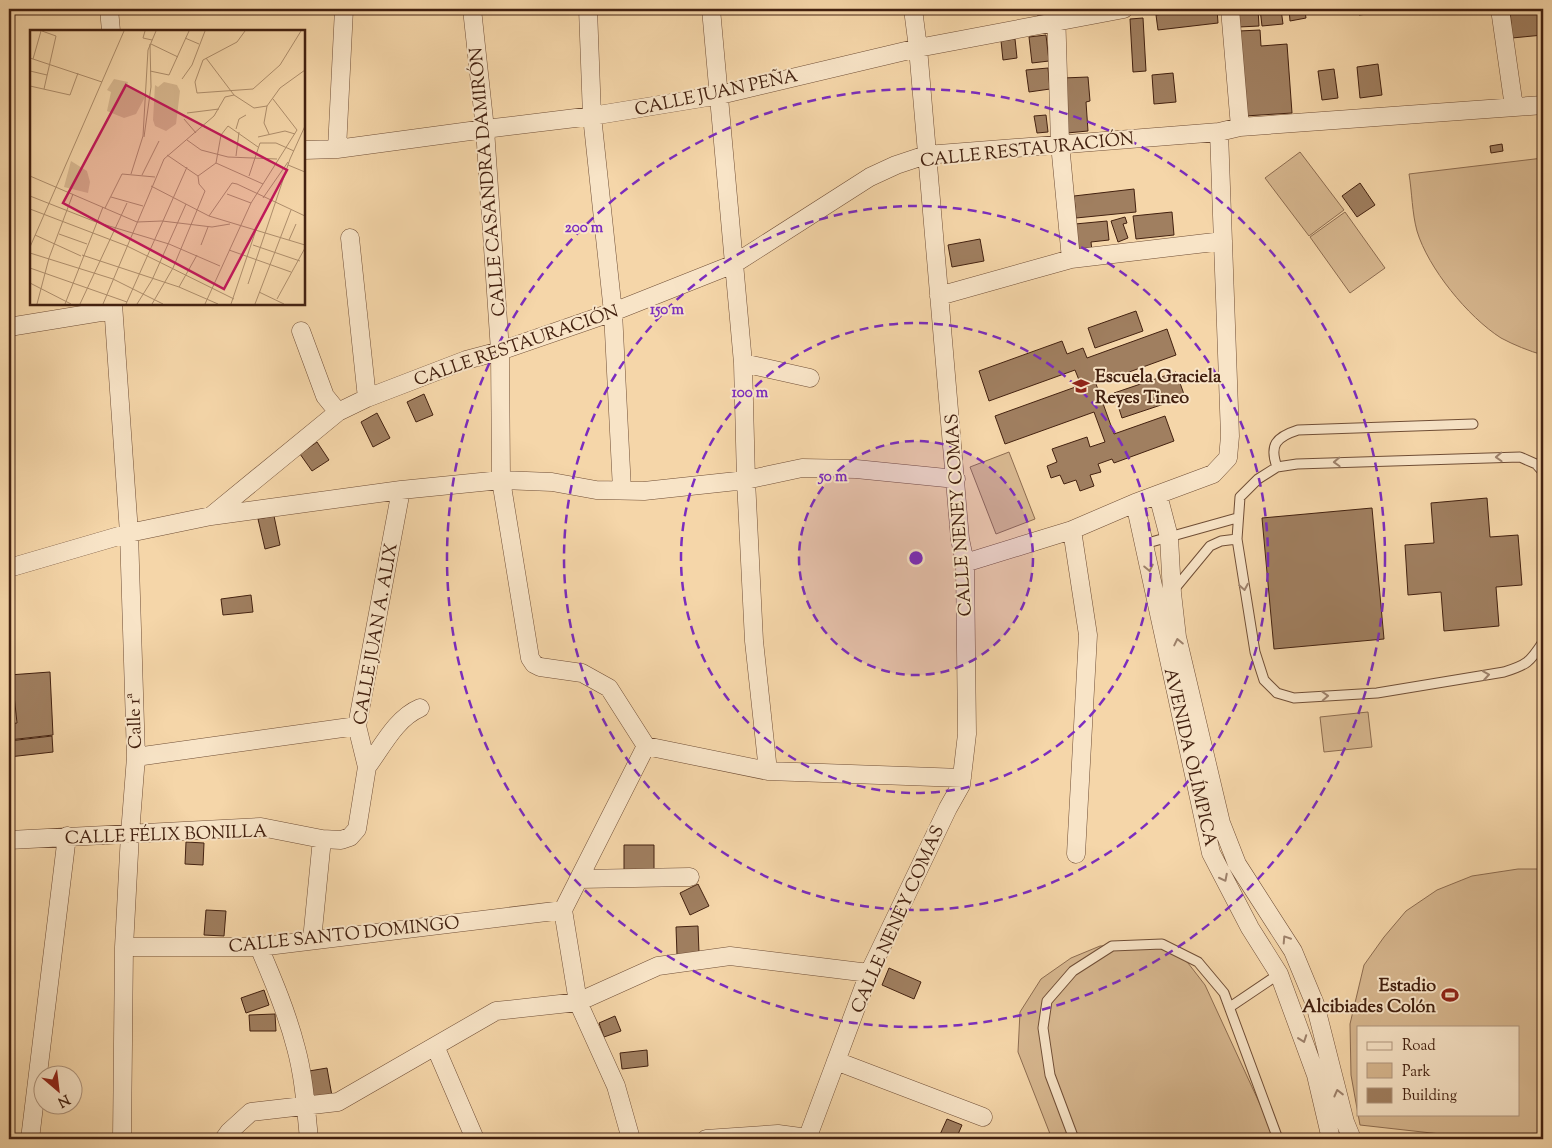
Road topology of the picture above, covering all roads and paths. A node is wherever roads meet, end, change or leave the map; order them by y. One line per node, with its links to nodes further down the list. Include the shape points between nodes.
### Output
1 (109, 9): 11 (street)
2 (344, 9): 21 (street)
3 (472, 9): 18 (street, CALLE CASANDRA DAMIRÓN)
4 (588, 9): 16 (street)
5 (711, 9): 13 (street)
6 (913, 9): 12 (street, CALLE NENEY COMAS)
7 (1124, 9): 10 (street, CALLE JUAN PEÑA)
8 (1230, 9): 17 (street)
9 (1500, 9): 15 (street)
10 (1056, 15): 12 (street, CALLE JUAN PEÑA); 20 (street)
11 (110, 30)
12 (918, 48): 13 (street, CALLE JUAN PEÑA); 23 (street, CALLE NENEY COMAS)
13 (720, 96): 16 (street, CALLE JUAN PEÑA); 27 (street)
14 (1543, 105): 15 (street, CALLE RESTAURACIÓN)
15 (1514, 107): 17 (street, CALLE RESTAURACIÓN)
16 (592, 116): 18 (street, CALLE JUAN PEÑA); 30 (street)
17 (1240, 127): 19 (street, CALLE RESTAURACIÓN)
18 (485, 129): 21 (street, CALLE JUAN PEÑA); 33 (street, CALLE CASANDRA DAMIRÓN)
19 (1219, 132): 20 (street, CALLE RESTAURACIÓN); 25 (street)
20 (1060, 144): 23 (street, CALLE RESTAURACIÓN); 26 (street)
21 (337, 149): 22 (street, CALLE JUAN PEÑA)
22 (305, 150)
23 (926, 155): 27 (street, CALLE RESTAURACIÓN, via 870,178); 28 (street, CALLE NENEY COMAS)
24 (350, 238): 36 (street)
25 (1223, 240): 26 (street); 46 (street, via 1230,436 1228,458 1213,474)
26 (1071, 259): 28 (street)
27 (734, 264): 30 (street, CALLE RESTAURACIÓN); 34 (street)
28 (939, 296): 41 (street, CALLE NENEY COMAS)
29 (113, 307): 31 (street); 51 (street, Calle 1ª)
30 (613, 312): 33 (street, CALLE RESTAURACIÓN); 45 (street)
31 (9, 327)
32 (301, 331): 37 (street, via 325,396)
33 (500, 351): 36 (street, CALLE RESTAURACIÓN, via 466,360); 42 (street, CALLE CASANDRA DAMIRÓN)
34 (742, 363): 35 (street); 43 (street)
35 (810, 378)
36 (368, 398): 37 (street, CALLE RESTAURACIÓN)
37 (338, 412): 48 (street, CALLE RESTAURACIÓN)
38 (1473, 424): 39 (lane, via 1298,430 1277,440 1273,449)
39 (1277, 467): 40 (lane, one-way to 39, via 1536,464 1520,457); 49 (lane, via 1258,479 1240,497)
40 (1543, 472)
41 (956, 479): 43 (street, via 856,469 802,468); 55 (street, CALLE NENEY COMAS)
42 (501, 480): 44 (street); 45 (street); 62 (street, CALLE CASANDRA DAMIRÓN, via 530,658 540,667 582,674 609,688)
43 (746, 480): 45 (street, via 644,491); 65 (street, via 754,641)
44 (400, 490): 48 (street); 61 (street, CALLE JUAN A. ALIX)
45 (622, 490)
46 (1158, 495): 47 (street); 52 (street)
47 (1135, 503): 50 (street); 54 (street, AVENIDA OLÍMPICA)
48 (211, 516): 51 (street, CALLE RESTAURACIÓN)
49 (1237, 518): 52 (lane); 53 (lane)
50 (1072, 530): 55 (street); 71 (street, via 1088,635)
51 (129, 533): 56 (street, CALLE RESTAURACIÓN); 63 (street, Calle 1ª)
52 (1169, 537): 54 (lane); 57 (street)
53 (1236, 539): 57 (lane, via 1210,546); 59 (lane, one-way to 59, via 1255,652 1264,680 1277,694 1294,698 1377,693 1504,672 1523,666)
54 (1144, 544): 58 (street, AVENIDA OLÍMPICA, one-way to 58)
55 (965, 564): 66 (street, CALLE NENEY COMAS, via 968,734)
56 (9, 568)
57 (1172, 593): 58 (lane); 97 (street, one-way to 57, via 1315,1004 1293,950 1237,864 1221,823 1177,637)
58 (1158, 609): 79 (street, AVENIDA OLÍMPICA, one-way to 79, via 1211,853 1250,928)
59 (1543, 642)
60 (420, 708): 64 (street, via 401,721)
61 (356, 726): 63 (street); 64 (street, CALLE JUAN A. ALIX)
62 (646, 746): 65 (street); 73 (street)
63 (136, 757): 67 (street, Calle 1ª)
64 (367, 767): 69 (street, CALLE JUAN A. ALIX, via 354,833 346,839)
65 (768, 771): 66 (street)
66 (962, 778): 78 (street, CALLE NENEY COMAS)
67 (130, 834): 68 (street, CALLE FÉLIX BONILLA); 69 (street, CALLE FÉLIX BONILLA, via 261,827); 76 (street, Calle 1ª)
68 (67, 836): 70 (street, CALLE FÉLIX BONILLA); 86 (street)
69 (322, 839): 75 (street)
70 (9, 840)
71 (1076, 854)
72 (690, 877): 73 (street)
73 (580, 879): 74 (street)
74 (563, 910): 75 (street, CALLE SANTO DOMINGO); 80 (street)
75 (312, 940): 77 (street, CALLE SANTO DOMINGO)
76 (124, 946): 77 (street, CALLE SANTO DOMINGO); 87 (street, Calle 1ª)
77 (259, 946): 84 (street, via 297,1050)
78 (868, 973): 80 (street, via 730,956 658,966); 83 (street, CALLE NENEY COMAS)
79 (1279, 974): 81 (lane); 96 (street, AVENIDA OLÍMPICA, one-way to 96, via 1316,1075)
80 (578, 1002): 82 (street, via 496,1011); 91 (street, via 616,1086)
81 (1230, 1007): 94 (lane, via 1224,992 1198,962 1162,944 1112,946 1073,971 1047,1001 1043,1028 1050,1074); 95 (lane)
82 (435, 1046): 84 (street, via 338,1102); 90 (street)
83 (836, 1062): 85 (street); 93 (street, CALLE NENEY COMAS)
84 (306, 1105): 88 (street, via 251,1112); 89 (street)
85 (983, 1117)
86 (30, 1139)
87 (122, 1139)
88 (224, 1139)
89 (309, 1139)
90 (475, 1139)
91 (631, 1139)
92 (706, 1139): 93 (street, via 778,1134)
93 (807, 1139)
94 (1074, 1139)
95 (1278, 1139)
96 (1332, 1139)
97 (1352, 1139)

